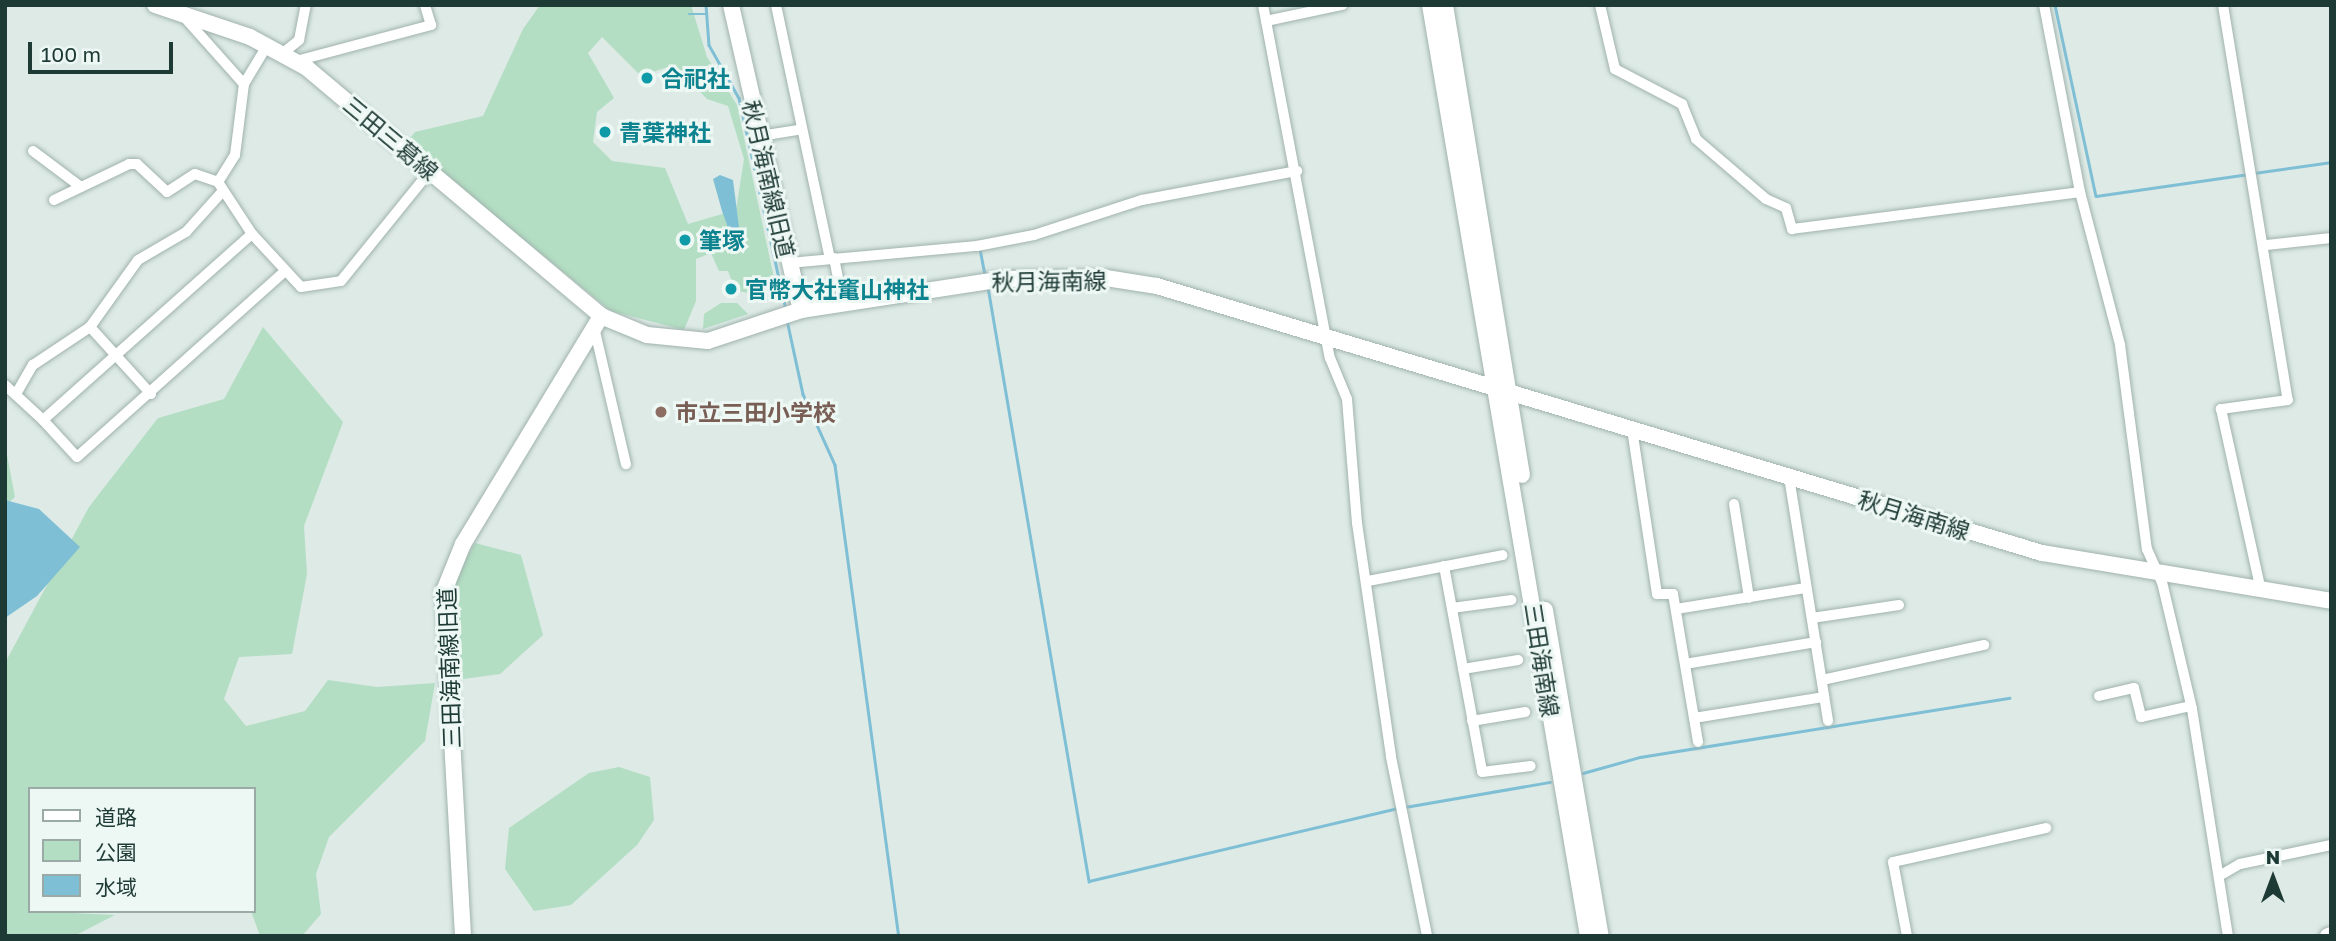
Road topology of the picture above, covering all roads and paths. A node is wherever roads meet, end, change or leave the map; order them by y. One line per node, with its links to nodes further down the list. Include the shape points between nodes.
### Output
1 (155, 5): 13 (main road, 三田三葛線)
2 (306, 5): 16 (street, via 299,40)
3 (425, 5): 16 (street, via 431,25)
4 (731, 5): 19 (main road, 秋月海南線旧道)
5 (776, 5): 18 (street)
6 (1264, 5): 14 (street)
7 (1342, 5): 14 (street)
8 (1430, 5): 40 (main road)
9 (1445, 5): 40 (main road)
10 (1600, 5): 25 (street, via 1608,60 1615,69 1682,104 1696,139 1766,199 1786,208 1793,229)
11 (2044, 5): 25 (street)
12 (2223, 5): 29 (street)
13 (186, 19): 15 (main road, 三田三葛線); 17 (street)
14 (1266, 21): 22 (street)
15 (268, 44): 16 (main road, 三田三葛線); 17 (street)
16 (290, 57): 21 (main road, 三田三葛線)
17 (244, 84): 24 (street, via 235,155)
18 (799, 130): 19 (street); 30 (street)
19 (760, 136): 31 (main road, 秋月海南線旧道)
20 (33, 151): 23 (street)
21 (430, 171): 32 (street, via 341,281 300,287); 35 (main road, 三田三葛線)
22 (1297, 171): 30 (street, via 1142,200 977,246); 37 (street)
23 (81, 187): 24 (street, via 137,164 167,192 195,174); 26 (street)
24 (219, 187): 27 (street); 36 (street, via 186,232 138,260)
25 (2081, 192): 50 (street, via 2111,301 2140,516)
26 (54, 200)
27 (252, 234): 32 (street); 38 (street)
28 (2331, 238): 29 (street)
29 (2267, 245): 52 (street, via 2288,400 2221,409)
30 (832, 258): 31 (street); 33 (street)
31 (789, 263): 34 (main road, 秋月海南線旧道)
32 (284, 272): 42 (street)
33 (842, 303): 34 (main road, 秋月海南線); 37 (main road, 秋月海南線, via 1003,279 1107,278 1157,285)
34 (791, 312): 35 (main road, 秋月海南線, via 691,342)
35 (597, 321): 45 (street); 79 (main road, 三田海南線旧道, via 463,544 444,591)
36 (90, 327): 38 (street); 41 (street, via 33,365)
37 (1328, 335): 40 (main road, 秋月海南線); 51 (street, via 1346,399)
38 (117, 356): 42 (street); 43 (street)
39 (5, 385): 41 (street)
40 (1500, 386): 44 (main road, 秋月海南線); 81 (main road, 三田海南線); 82 (main road, 三田海南線)
41 (16, 394): 43 (street)
42 (151, 394): 43 (street, via 77,457)
43 (43, 420)
44 (1632, 429): 46 (main road, 秋月海南線); 59 (street, via 1657,594 1673,594)
45 (626, 464)
46 (1789, 477): 50 (main road, 秋月海南線, via 2042,553); 53 (street)
47 (1734, 504): 54 (street)
48 (1503, 555): 49 (street)
49 (1444, 566): 51 (street); 58 (street)
50 (2154, 568): 52 (main road, 秋月海南線); 69 (street)
51 (1368, 580): 80 (street, via 1391,757)
52 (2260, 587): 56 (main road, 秋月海南線)
53 (1805, 589): 54 (street); 60 (street)
54 (1749, 598): 59 (street)
55 (1511, 600): 58 (street)
56 (2331, 601)
57 (1899, 605): 60 (street)
58 (1452, 608): 65 (street)
59 (1676, 610): 64 (street)
60 (1812, 618): 61 (street)
61 (1816, 642): 64 (street); 66 (street)
62 (1983, 645): 66 (street)
63 (1518, 660): 65 (street)
64 (1685, 664): 71 (street)
65 (1463, 669): 72 (street)
66 (1822, 680): 68 (street)
67 (2099, 696): 69 (street, via 2134,688 2141,717)
68 (1824, 697): 71 (street); 73 (street)
69 (2192, 706): 78 (street)
70 (1525, 712): 72 (street)
71 (1694, 718): 74 (street)
72 (1472, 721): 75 (street, via 1482,772)
73 (1828, 721)
74 (1698, 742)
75 (1531, 766)
76 (2046, 828): 83 (street, via 1893,862)
77 (2331, 845): 78 (street, via 2240,864)
78 (2219, 876): 84 (street)
79 (463, 936)
80 (1427, 936)
81 (1588, 936)
82 (1601, 936)
83 (1907, 936)
84 (2228, 936)

